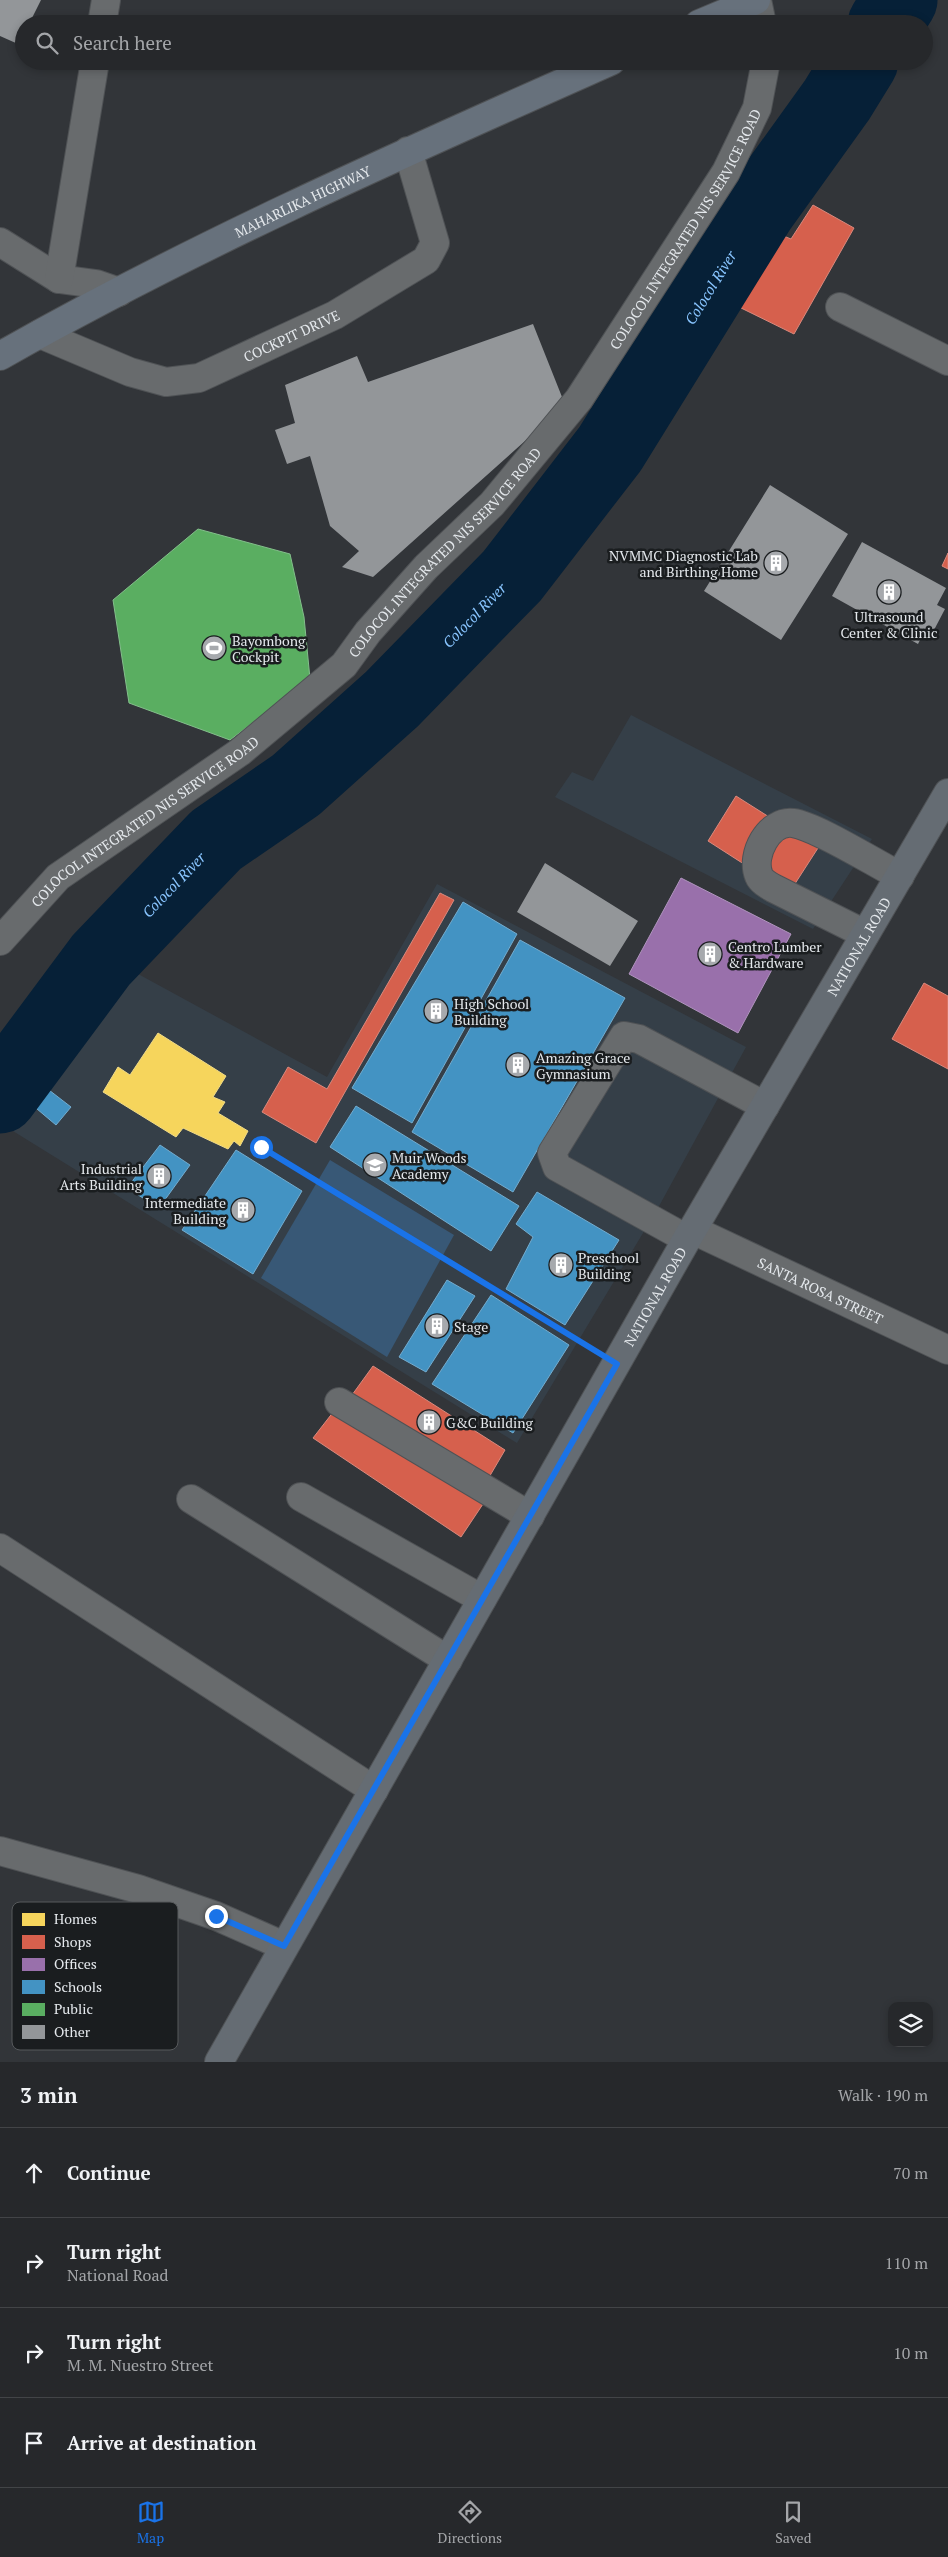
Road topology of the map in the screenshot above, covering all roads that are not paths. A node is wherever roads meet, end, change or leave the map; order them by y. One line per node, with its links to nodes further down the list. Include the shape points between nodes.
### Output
1 (106, 0): 3 (street)
2 (756, 0): 4 (highway); 5 (street)
3 (104, 15)
4 (720, 15)
5 (760, 15)
6 (94, 70): 11 (street)
7 (591, 70): 9 (highway, MAHARLIKA HIGHWAY)
8 (764, 70): 20 (street, COLOCOL INTEGRATED NIS SERVICE ROAD, via 758,108 726,172 579,399 492,504 426,567 368,632 344,665 240,752 58,877)
9 (408, 151): 12 (highway, MAHARLIKA HIGHWAY, via 281,210); 14 (street, COCKPIT DRIVE, via 435,243 426,260 335,315 199,378 166,382 130,372)
10 (0, 242): 11 (street)
11 (59, 279): 12 (street, via 96,284)
12 (119, 292): 14 (highway, MAHARLIKA HIGHWAY)
13 (840, 307): 16 (street)
14 (40, 334): 15 (highway, MAHARLIKA HIGHWAY)
15 (0, 356)
16 (948, 361)
17 (948, 793): 18 (main road, NATIONAL ROAD)
18 (900, 876): 19 (main road, NATIONAL ROAD); 19 (street, via 812,829 794,823 776,828 760,847 756,868 759,878)
19 (866, 934): 21 (main road, NATIONAL ROAD)
20 (0, 941)
21 (765, 1106): 22 (main road, NATIONAL ROAD); 22 (street, SANTA ROSA STREET, via 640,1038 624,1036 552,1153 556,1166)
22 (690, 1235): 23 (street, SANTA ROSA STREET); 27 (main road, NATIONAL ROAD)
23 (948, 1350)
24 (339, 1402): 27 (street)
25 (301, 1497): 29 (street)
26 (191, 1499): 30 (street)
27 (530, 1516): 29 (main road, NATIONAL ROAD)
28 (0, 1548): 31 (street)
29 (482, 1599): 30 (main road, NATIONAL ROAD)
30 (448, 1660): 31 (main road, NATIONAL ROAD)
31 (374, 1790): 35 (main road, NATIONAL ROAD)
32 (0, 1851): 33 (street)
33 (176, 1902)
34 (178, 1903): 35 (street)
35 (284, 1946): 36 (main road, NATIONAL ROAD)
36 (219, 2062)

